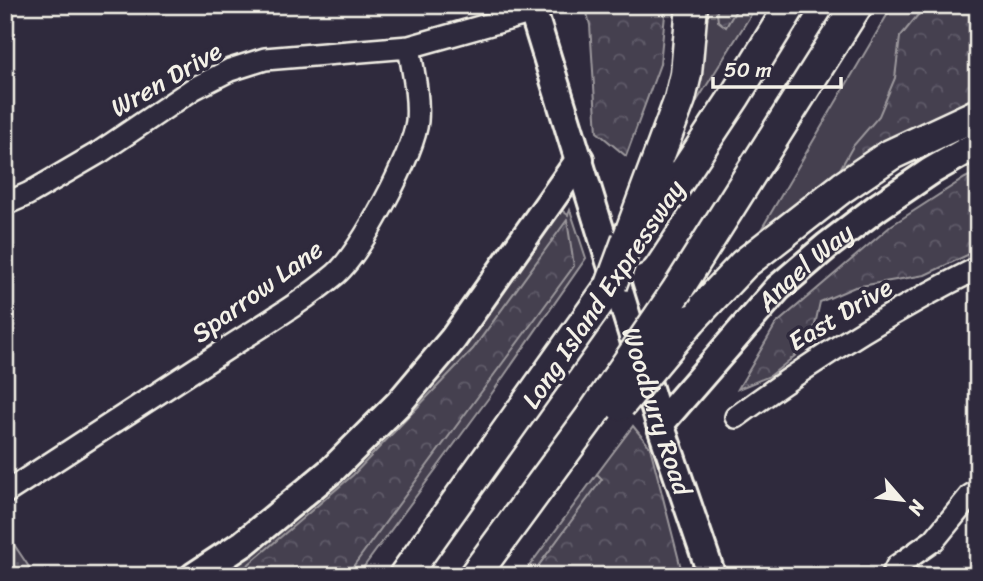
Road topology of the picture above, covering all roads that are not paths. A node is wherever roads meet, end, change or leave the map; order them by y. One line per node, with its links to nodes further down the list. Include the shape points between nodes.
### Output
1 (692, 5): 11 (highway, bridge, via 680,99)
2 (791, 5): 11 (highway, Long Island Expressway, bridge)
3 (857, 5): 13 (highway, bridge)
4 (532, 9): 5 (street, Wren Drive); 8 (main road, Woodbury Road)
5 (409, 47): 9 (street, Wren Drive, via 265,59 230,70 193,89 100,152); 16 (street, Sparrow Lane, via 417,122 385,201 338,272)
6 (978, 114): 13 (highway, bridge, via 890,155 744,264)
7 (978, 145): 14 (main road, Angel Way, via 878,207 778,288)
8 (580, 159): 14 (main road, Woodbury Road); 17 (main road, via 453,339 399,403 332,470)
9 (5, 204)
10 (978, 268): 12 (street, East Drive, via 799,370)
11 (611, 285): 18 (highway, Long Island Expressway)
12 (736, 418)
13 (596, 422): 19 (highway, via 572,444)
14 (660, 424): 20 (main road, Woodbury Road)
15 (978, 491): 21 (street, via 934,540 897,566)
16 (5, 493)
17 (194, 576)
18 (404, 576)
19 (474, 576)
20 (712, 576)
21 (892, 576)

